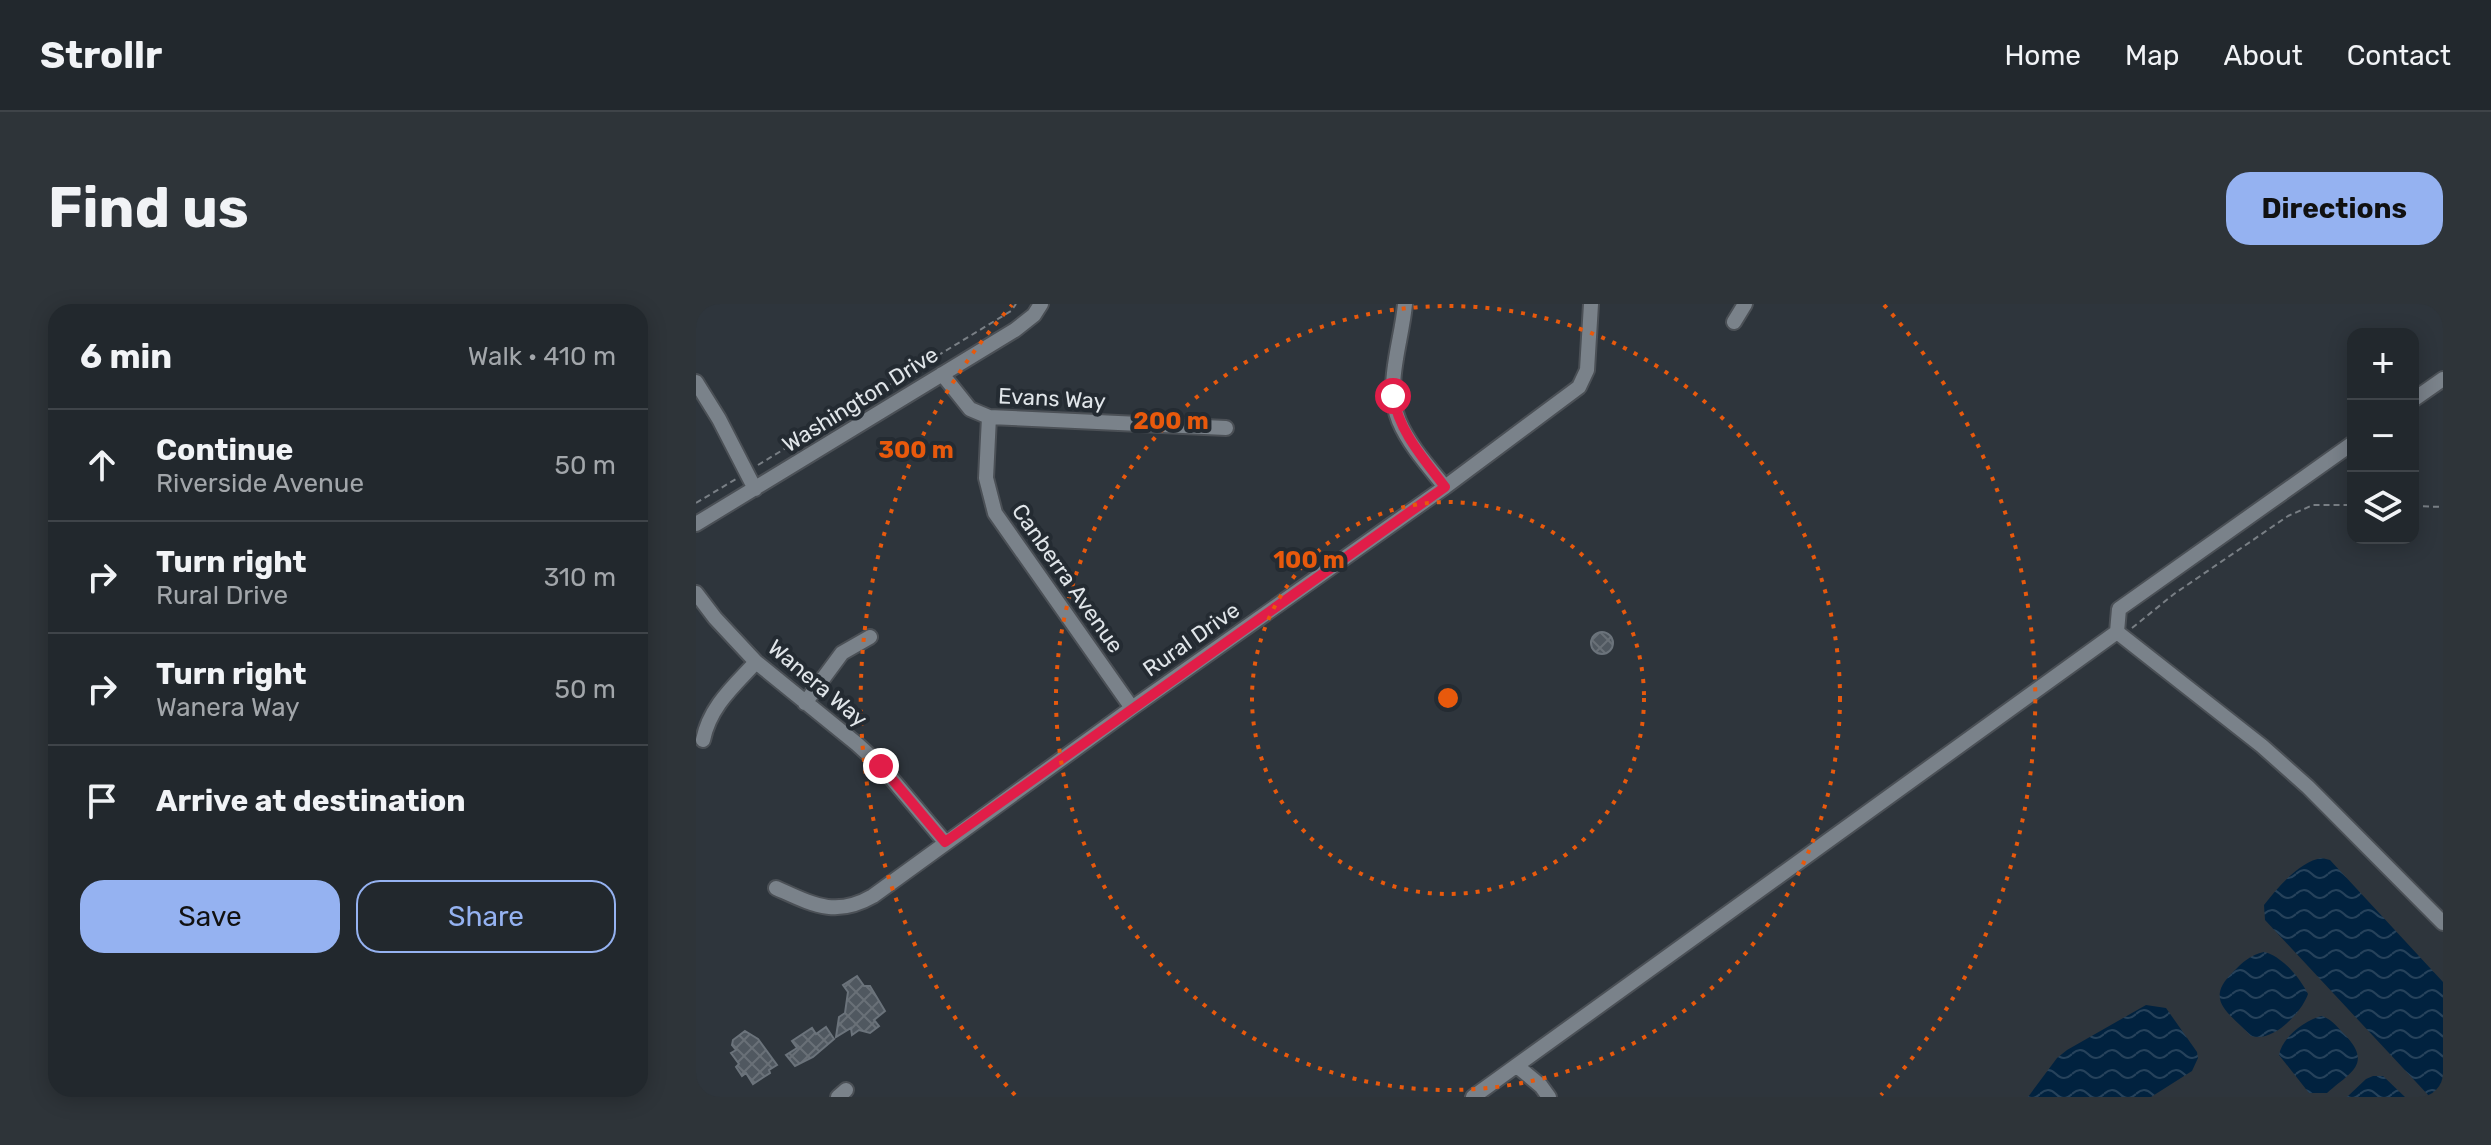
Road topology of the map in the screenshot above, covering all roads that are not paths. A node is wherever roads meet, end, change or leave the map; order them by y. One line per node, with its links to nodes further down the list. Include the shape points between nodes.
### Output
1 (1041, 304): 6 (street, Washington Drive, via 1026,322)
2 (1405, 304): 13 (street, via 1393,381 1395,408 1406,434)
3 (1591, 304): 13 (street, Rural Drive, via 1587,370 1579,387)
4 (1745, 304): 5 (street)
5 (1734, 322)
6 (942, 374): 10 (street, Evans Way, via 970,409); 14 (street, Washington Drive)
7 (2443, 379): 9 (street)
8 (696, 382): 14 (street)
9 (2419, 396)
10 (989, 417): 11 (street, Evans Way); 21 (street, Canberra Avenue, via 986,478 995,513)
11 (1226, 428)
12 (2347, 447): 17 (street, via 2119,609)
13 (1445, 487): 21 (street, Rural Drive)
14 (755, 489): 15 (street, Washington Drive)
15 (696, 524)
16 (696, 593): 19 (street, Wanera Way)
17 (2119, 634): 25 (street, via 2285,767); 26 (street)
18 (870, 637): 20 (street, via 842,653)
19 (756, 662): 20 (street, Wanera Way); 22 (street, via 716,705)
20 (805, 703): 23 (street, Wanera Way, via 881,766)
21 (1132, 708): 23 (street, Rural Drive)
22 (703, 740)
23 (945, 842): 24 (street, Rural Drive, via 873,896 850,906 815,906)
24 (776, 888)
25 (2443, 923)
26 (1517, 1066): 27 (street); 28 (street)
27 (1473, 1097)
28 (1549, 1097)

